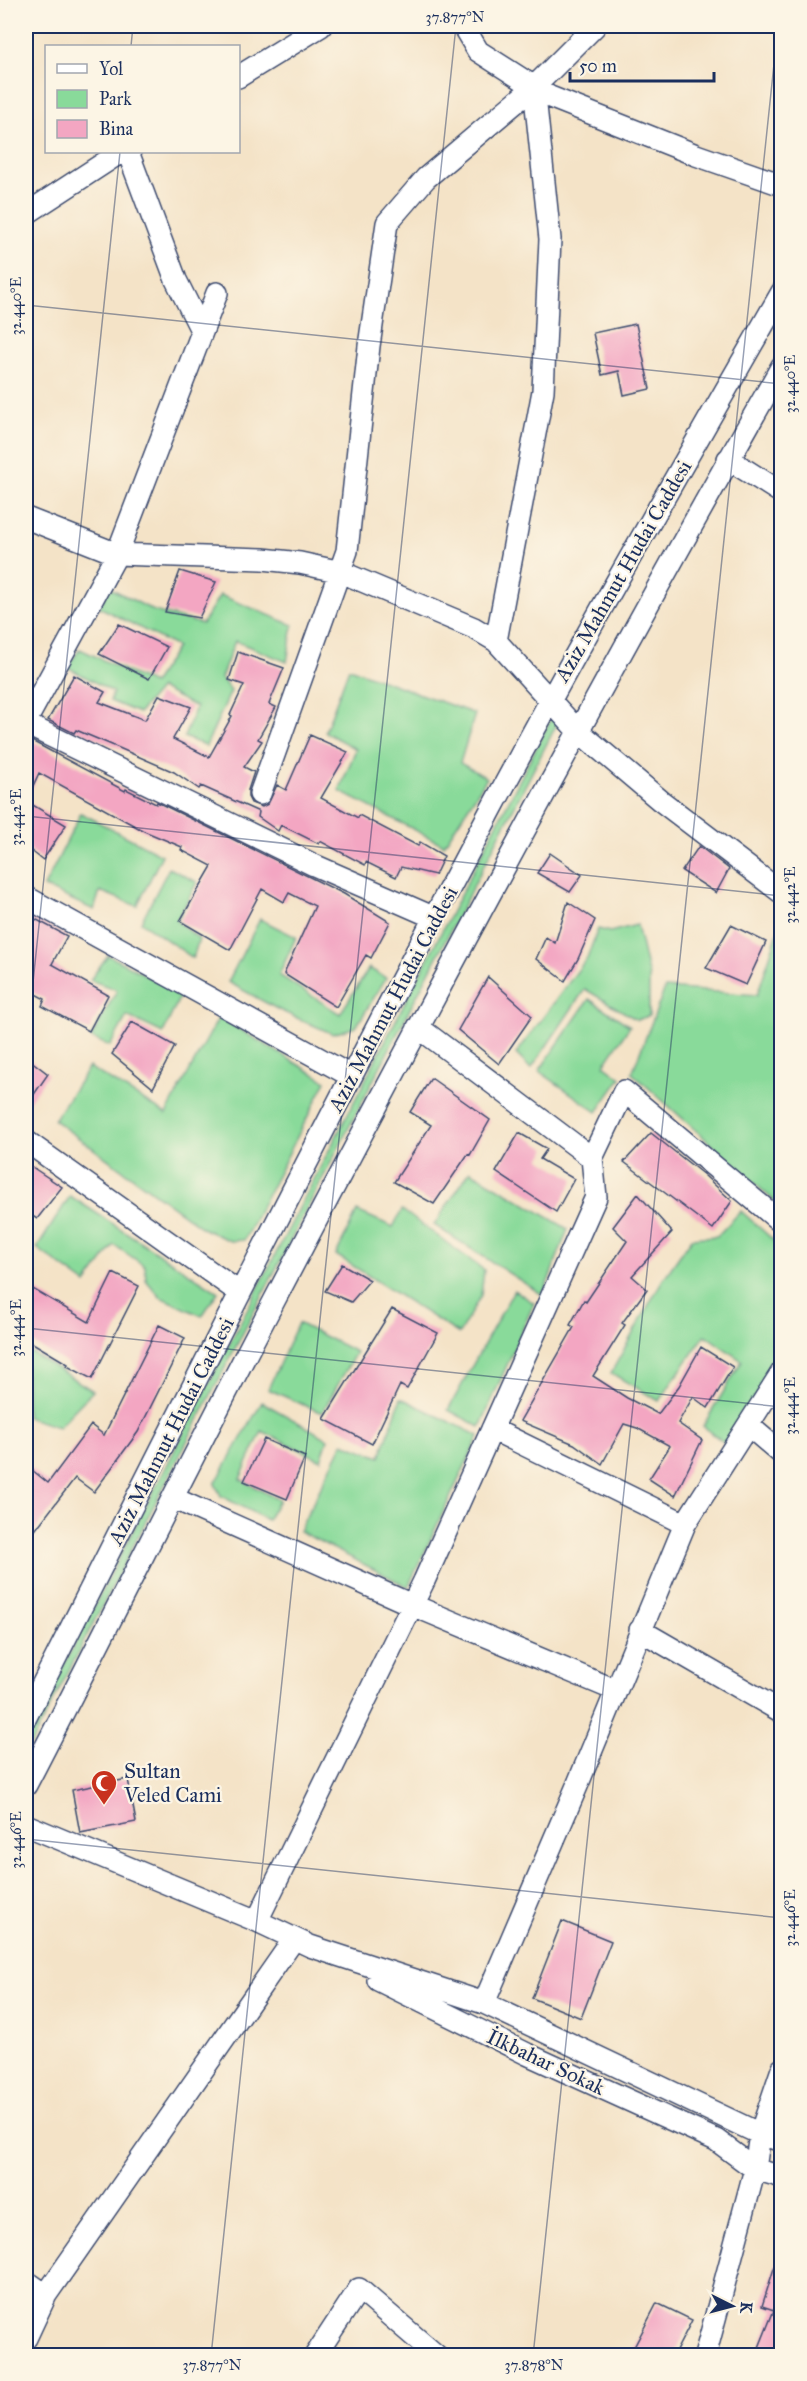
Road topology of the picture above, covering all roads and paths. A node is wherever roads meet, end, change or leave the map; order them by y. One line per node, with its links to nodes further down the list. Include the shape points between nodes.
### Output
1 (321, 26): 4 (street)
2 (463, 26): 5 (street, via 478,51)
3 (595, 26): 5 (street)
4 (240, 76)
5 (534, 87): 8 (street, via 550,97 696,155); 18 (street, via 426,178 387,223 347,551); 19 (street, via 550,239 543,391)
6 (119, 153): 9 (street)
7 (128, 153): 12 (street, via 176,280)
8 (782, 185)
9 (26, 213)
10 (782, 292): 20 (street, Aziz Mahmut Hudai Caddesi)
11 (217, 293): 12 (street)
12 (202, 332): 17 (street)
13 (782, 366): 14 (street, Aziz Mahmut Hudai Caddesi)
14 (728, 459): 15 (street); 22 (street, Aziz Mahmut Hudai Caddesi)
15 (782, 493)
16 (26, 518): 17 (street)
17 (117, 554): 18 (street, via 262,559); 21 (street)
18 (341, 572): 19 (street); 23 (street)
19 (496, 641): 20 (street)
20 (550, 700): 22 (street); 26 (street, Aziz Mahmut Hudai Caddesi)
21 (26, 723): 26 (street, via 303,860)
22 (577, 730): 24 (street, via 661,801); 27 (street, Aziz Mahmut Hudai Caddesi)
23 (260, 794)
24 (782, 893)
25 (26, 897): 28 (street)
26 (435, 918): 28 (street, Aziz Mahmut Hudai Caddesi)
27 (418, 1027): 30 (street); 37 (street, Aziz Mahmut Hudai Caddesi)
28 (351, 1076): 32 (street, Aziz Mahmut Hudai Caddesi)
29 (26, 1141): 32 (street)
30 (592, 1158): 31 (street, via 624,1091); 35 (street, via 596,1197)
31 (782, 1223)
32 (240, 1293): 43 (street, Aziz Mahmut Hudai Caddesi)
33 (782, 1372): 34 (street)
34 (748, 1425): 36 (street); 38 (street)
35 (492, 1429): 38 (street); 39 (street)
36 (782, 1454)
37 (173, 1498): 39 (street); 44 (street, Aziz Mahmut Hudai Caddesi)
38 (685, 1524): 40 (street)
39 (412, 1605): 41 (street); 46 (street)
40 (640, 1630): 41 (street); 42 (street)
41 (615, 1690): 48 (street)
42 (782, 1712)
43 (26, 1717)
44 (26, 1785)
45 (26, 1825): 46 (street)
46 (257, 1921): 47 (street)
47 (302, 1943): 48 (street, İlkbahar Sokak); 52 (street, İlkbahar Sokak, via 527,2054 716,2140); 55 (street)
48 (484, 2003): 50 (street, İlkbahar Sokak)
49 (782, 2069): 50 (street)
50 (760, 2134): 51 (street, İlkbahar Sokak); 52 (street)
51 (782, 2141)
52 (755, 2169): 53 (street, İlkbahar Sokak); 59 (street)
53 (782, 2177)
54 (26, 2282): 55 (street)
55 (46, 2295): 56 (street)
56 (26, 2338)
57 (315, 2355): 58 (street, via 359,2289)
58 (437, 2355)
59 (705, 2355)

